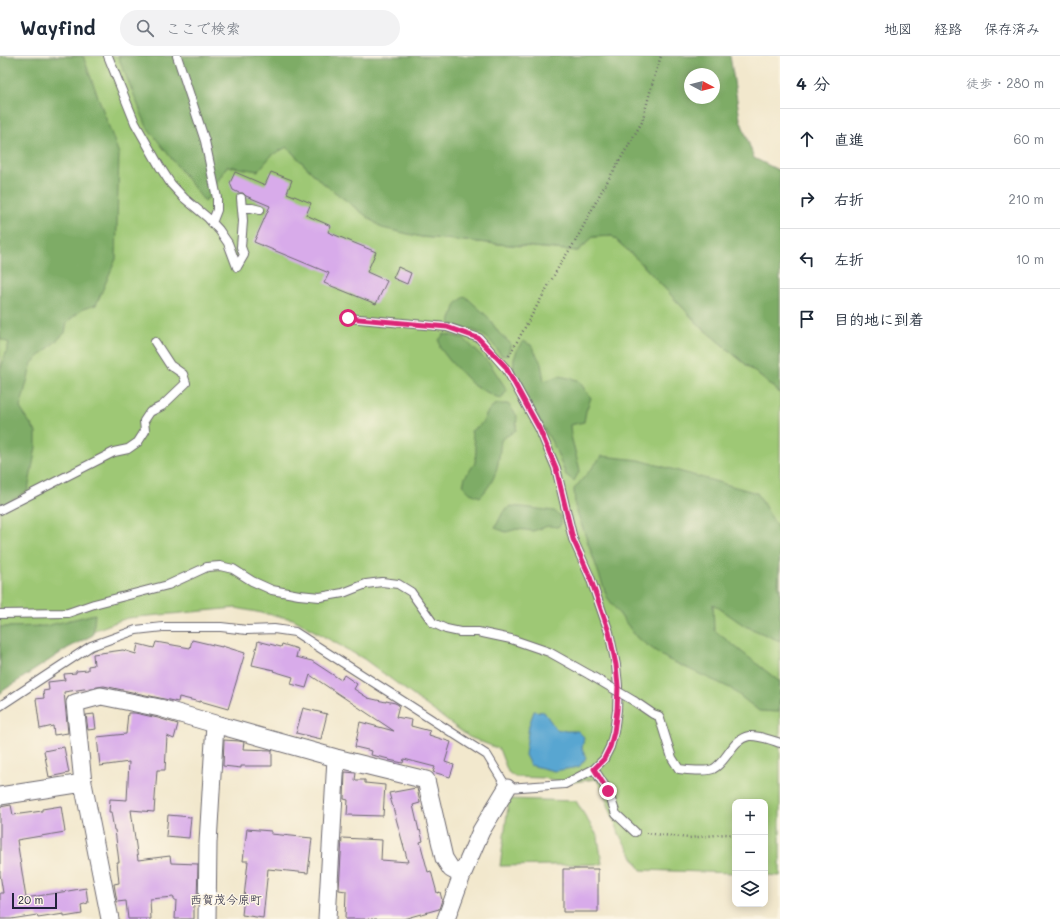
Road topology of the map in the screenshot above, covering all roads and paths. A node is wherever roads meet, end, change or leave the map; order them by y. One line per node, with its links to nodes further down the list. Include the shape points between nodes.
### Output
1 (108, 56): 7 (lane, via 135,123 160,167 184,198)
2 (177, 56): 7 (lane, via 205,142 217,198 217,210)
3 (661, 56): 10 (path, via 642,122)
4 (241, 198): 5 (lane)
5 (242, 208): 6 (lane); 7 (lane, via 241,247 244,255 237,268 228,243)
6 (260, 210)
7 (212, 223)
8 (348, 318): 10 (lane, via 447,327 478,338)
9 (155, 342): 11 (lane, via 170,365 183,374 186,383 162,406 150,412 138,442 128,450 114,452)
10 (505, 366): 17 (lane, via 539,428 556,468 573,539 590,577 609,632 616,665 617,710 610,747 604,759)
11 (0, 510)
12 (0, 614): 15 (lane, bridge, via 68,613 168,585 207,567 220,566 233,569 272,590 299,595 320,597 343,593 366,584 398,584 411,592 433,623 460,632 484,633 511,639 550,652 659,716 672,758 679,769 712,770 740,739 750,736)
13 (0, 706): 19 (lane, via 91,646 136,630 164,627 221,627 295,632 487,754)
14 (214, 724): 16 (street); 18 (street, via 160,708 100,696 75,703); 25 (street)
15 (780, 743)
16 (336, 758): 23 (street, via 426,780 444,858 451,869); 26 (street)
17 (594, 769): 19 (lane, via 564,784); 21 (lane, via 608,791 616,814)
18 (83, 783): 20 (street); 24 (street)
19 (507, 788): 23 (street, via 481,831)
20 (0, 796)
21 (635, 832): 22 (path, via 689,838)
22 (732, 835)
23 (462, 875): 27 (street)
24 (110, 919)
25 (207, 919)
26 (327, 919)
27 (446, 919)

